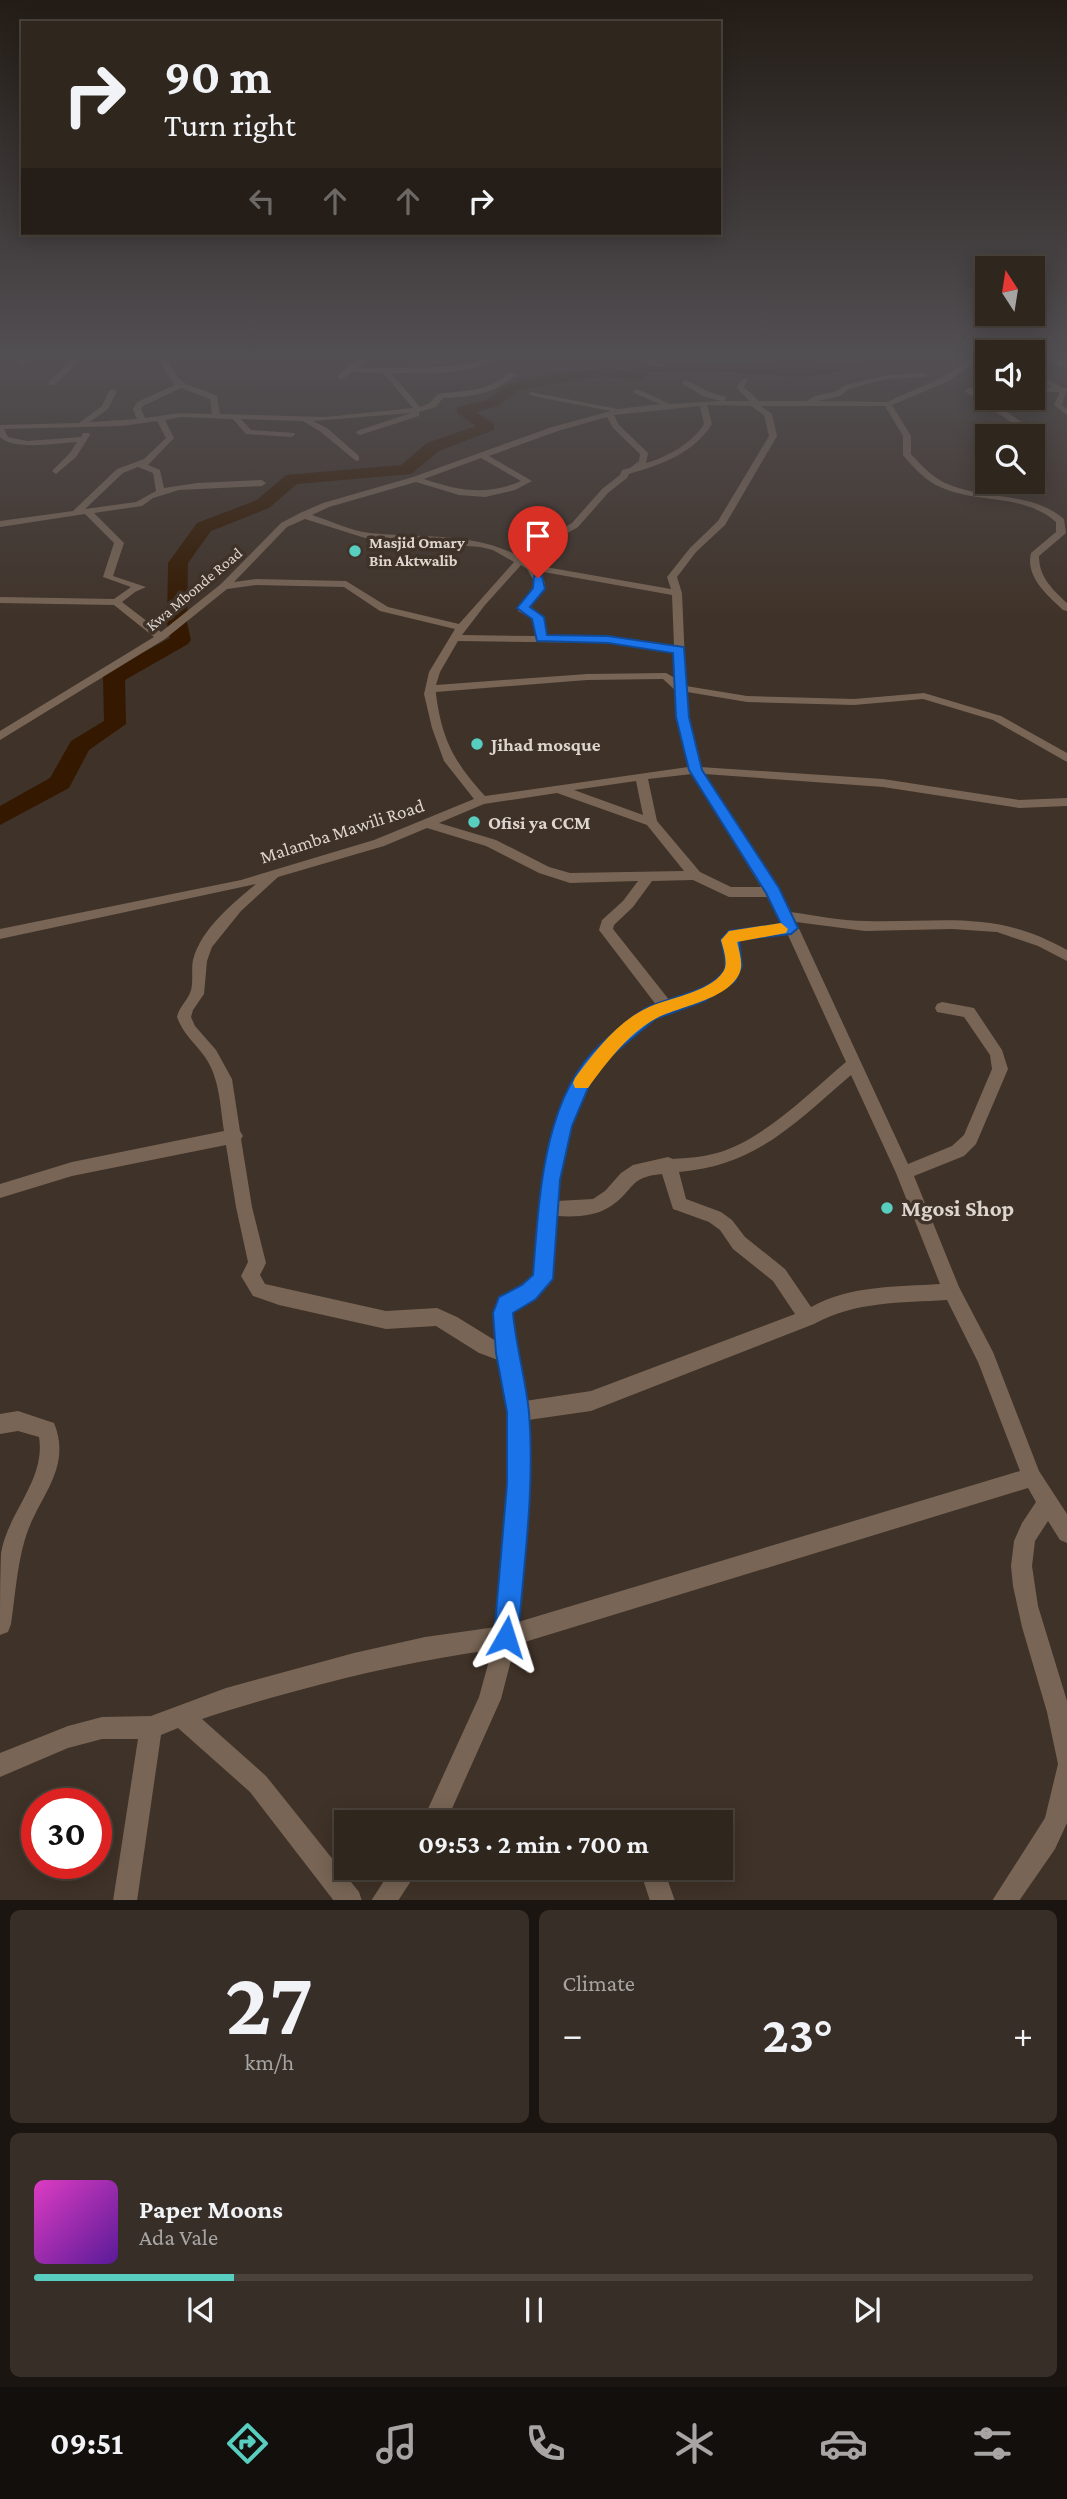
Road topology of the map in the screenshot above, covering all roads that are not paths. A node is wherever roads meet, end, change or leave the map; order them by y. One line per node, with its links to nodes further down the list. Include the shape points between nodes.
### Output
1 (78, 448): 13 (street)
2 (160, 448): 11 (street)
3 (344, 448): 10 (street)
4 (501, 448): 9 (street, Kwa Mbonde Road)
5 (638, 448): 12 (street, via 644,453 643,462)
6 (684, 448): 12 (street, via 663,461)
7 (766, 448): 23 (street, via 722,523 672,577)
8 (907, 448): 26 (street, via 907,455 932,480 964,492 1044,509 1061,521 1060,533 1034,555 1033,566)
9 (481, 454): 14 (street, Kwa Mbonde Road); 14 (street, via 528,481 484,497)
10 (356, 458)
11 (146, 461): 16 (street, via 142,466 157,472); 18 (street, via 120,471)
12 (630, 470): 21 (street, via 575,525)
13 (56, 471)
14 (416, 479): 19 (street, Kwa Mbonde Road)
15 (262, 483): 16 (street)
16 (160, 491): 17 (street, via 139,504)
17 (89, 513): 18 (street); 25 (street, via 119,543 108,577 141,587)
18 (75, 514): 20 (street)
19 (303, 514): 21 (street, via 351,532 480,544); 22 (street, Kwa Mbonde Road, via 284,525)
20 (0, 524)
21 (522, 562): 23 (street); 27 (street, via 478,604); 29 (street, via 538,578 539,589 523,611 538,617)
22 (224, 586): 27 (street, via 346,584 384,609); 28 (street, Kwa Mbonde Road)
23 (677, 593): 30 (street)
24 (0, 600): 25 (street)
25 (116, 602): 28 (street)
26 (1067, 608)
27 (460, 633): 29 (street); 32 (street, via 434,674)
28 (161, 637): 33 (street, Kwa Mbonde Road)
29 (541, 638): 30 (street, via 608,640)
30 (679, 650): 31 (street)
31 (680, 688): 32 (street, via 666,676); 34 (street, via 747,699 854,702 924,696 997,718); 35 (street)
32 (430, 689): 38 (street, via 438,729 453,766)
33 (0, 736)
34 (1067, 758)
35 (695, 770): 36 (street, Malamba Mawili Road); 39 (street, Malamba Mawili Road, via 883,783 1019,804); 45 (street)
36 (642, 777): 37 (street, Malamba Mawili Road); 40 (street)
37 (556, 789): 38 (street, Malamba Mawili Road); 40 (street)
38 (482, 800): 41 (street, Malamba Mawili Road)
39 (1067, 802)
40 (652, 822): 43 (street)
41 (429, 824): 42 (street, Malamba Mawili Road); 44 (street, via 475,837 544,870 570,877)
42 (275, 874): 47 (street, Malamba Mawili Road); 52 (street, via 236,908 206,945 197,994 184,1017 225,1079)
43 (695, 875): 44 (street); 45 (street, via 729,892)
44 (648, 877): 49 (street, via 607,923 606,930)
45 (773, 892): 46 (street)
46 (788, 922): 48 (street, via 874,926 955,922 1005,927); 49 (street, via 735,935 729,940 734,966 730,977 698,997); 51 (street)
47 (0, 934)
48 (1067, 956)
49 (666, 1007): 56 (street, via 634,1026 584,1077 563,1126)
50 (942, 1008): 54 (street, via 969,1012 997,1054 1000,1069 970,1139 958,1151)
51 (853, 1065): 53 (street, via 738,1152 715,1161); 54 (street)
52 (235, 1136): 55 (street, via 119,1158); 59 (street, via 257,1263 250,1276 259,1290 386,1320 437,1317 486,1347)
53 (668, 1164): 56 (street, via 630,1174 608,1199 594,1207); 58 (street, via 679,1203 726,1225 738,1243 779,1275)
54 (904, 1173): 57 (street)
55 (0, 1191)
56 (547, 1208): 59 (street, via 543,1279 506,1304)
57 (952, 1291): 58 (street, via 846,1299); 62 (street, via 986,1358)
58 (808, 1318): 60 (street, via 591,1401)
59 (506, 1353): 60 (street)
60 (518, 1412): 66 (street, via 519,1508)
61 (0, 1424): 65 (street, via 18,1421 47,1430 52,1449 47,1476 17,1531)
62 (1032, 1478): 63 (street); 66 (street)
63 (1047, 1505): 64 (street); 69 (street, via 1023,1544 1022,1572)
64 (1067, 1533)
65 (0, 1624)
66 (506, 1637): 67 (street, via 354,1664 226,1699); 72 (street, via 490,1699)
67 (184, 1717): 68 (street); 76 (street, via 258,1784)
68 (151, 1727): 70 (street, via 102,1728); 75 (street)
69 (1067, 1759)
70 (0, 1765)
71 (1067, 1770): 79 (street, via 1066,1797 1056,1827)
72 (439, 1810)
73 (398, 1880): 77 (street)
74 (656, 1880): 78 (street)
75 (125, 1900)
76 (350, 1900)
77 (383, 1900)
78 (663, 1900)
79 (1004, 1900)

